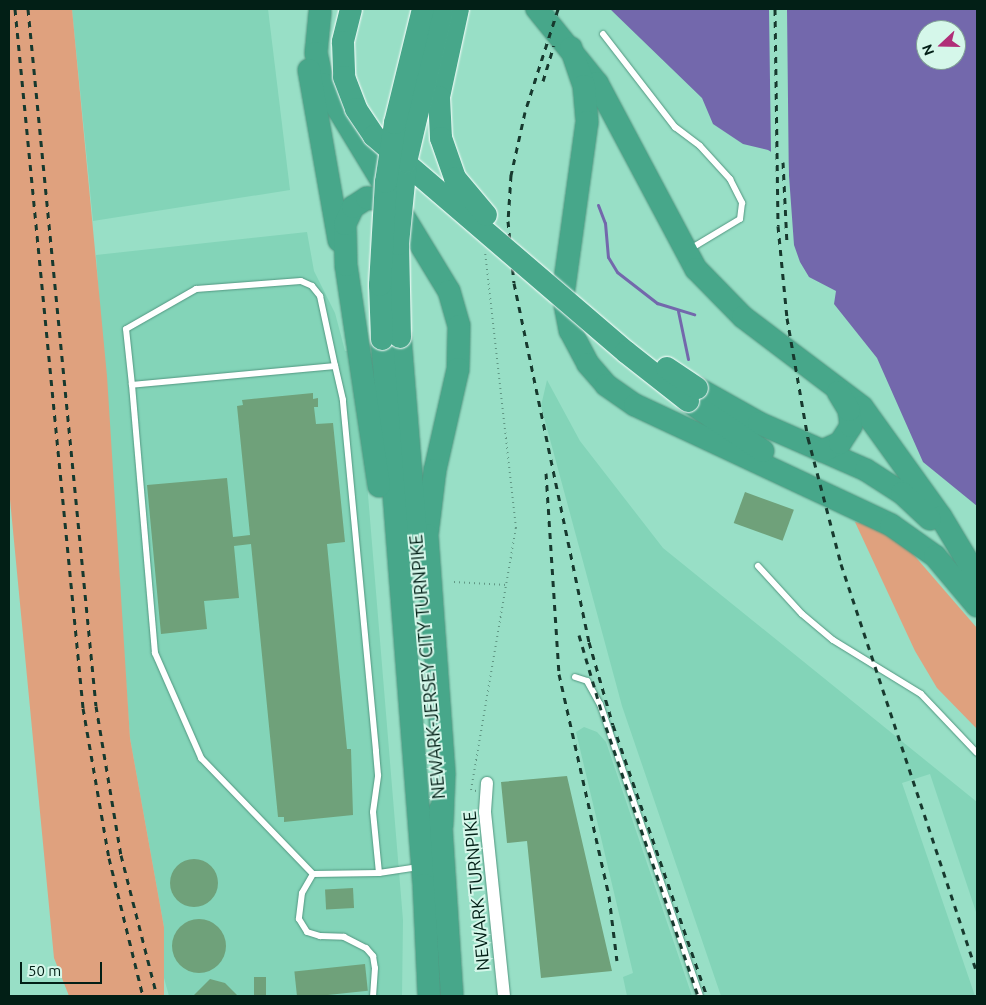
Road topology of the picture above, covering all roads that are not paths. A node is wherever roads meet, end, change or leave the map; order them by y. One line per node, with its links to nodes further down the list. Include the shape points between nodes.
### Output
1 (351, 9): 16 (highway, bridge, via 343,42 344,77 356,109 374,136 626,352)
2 (424, 9): 12 (highway, bridge, via 396,116 386,182 380,285)
3 (442, 9): 12 (highway, bridge, via 406,162)
4 (458, 9): 16 (highway, bridge, via 442,79 439,117 444,149 461,188 480,211)
5 (537, 9): 8 (highway)
6 (317, 10): 9 (highway, via 316,53 322,84); 11 (highway, via 309,45 310,82 335,225)
7 (603, 34): 10 (lane, via 675,127 700,146 730,179 742,203 740,220)
8 (571, 48): 10 (highway, via 612,108); 18 (highway, via 584,86 587,122 563,294 570,330 588,364 606,385 635,405)
9 (412, 233): 11 (highway, via 387,202 375,198 363,200 353,207 345,224); 27 (highway, via 449,291 460,335 458,369 432,481 427,535 444,774)
10 (684, 252): 14 (highway, via 722,299)
11 (346, 265): 24 (highway)
12 (391, 338): 24 (highway, NEWARK-JERSEY CITY TURNPIKE); 27 (highway, NEWARK-JERSEY CITY TURNPIKE)
13 (336, 366): 15 (lane); 15 (lane, via 323,305 312,286 301,281 196,289 126,330); 29 (lane, via 336,379 343,400 376,750 378,776 373,812)
14 (832, 383): 17 (highway, via 849,410 851,426 840,443); 20 (highway, via 872,419 941,517)
15 (132, 385): 30 (lane, via 155,653 201,758)
16 (693, 394): 17 (highway); 18 (highway, via 752,444 868,506)
17 (822, 451): 21 (highway, via 866,470 911,500 948,538)
18 (891, 524): 22 (highway, via 935,556)
19 (758, 566): 25 (lane, via 802,614 833,640 921,694)
20 (977, 578)
21 (977, 588)
22 (977, 606)
23 (575, 677): 35 (lane, via 587,681 600,704)
24 (407, 680): 28 (highway, NEWARK-JERSEY CITY TURNPIKE)
25 (977, 753)
26 (486, 788): 34 (street, NEWARK TURNPIKE)
27 (442, 824): 33 (highway, NEWARK-JERSEY CITY TURNPIKE)
28 (423, 867): 29 (lane); 32 (highway, NEWARK-JERSEY CITY TURNPIKE)
29 (379, 873): 30 (lane)
30 (313, 874): 31 (lane, via 302,893 299,919 307,932 344,937 366,948 373,956 375,968)
31 (373, 996)
32 (429, 996)
33 (452, 996)
34 (504, 996)
35 (700, 996)

